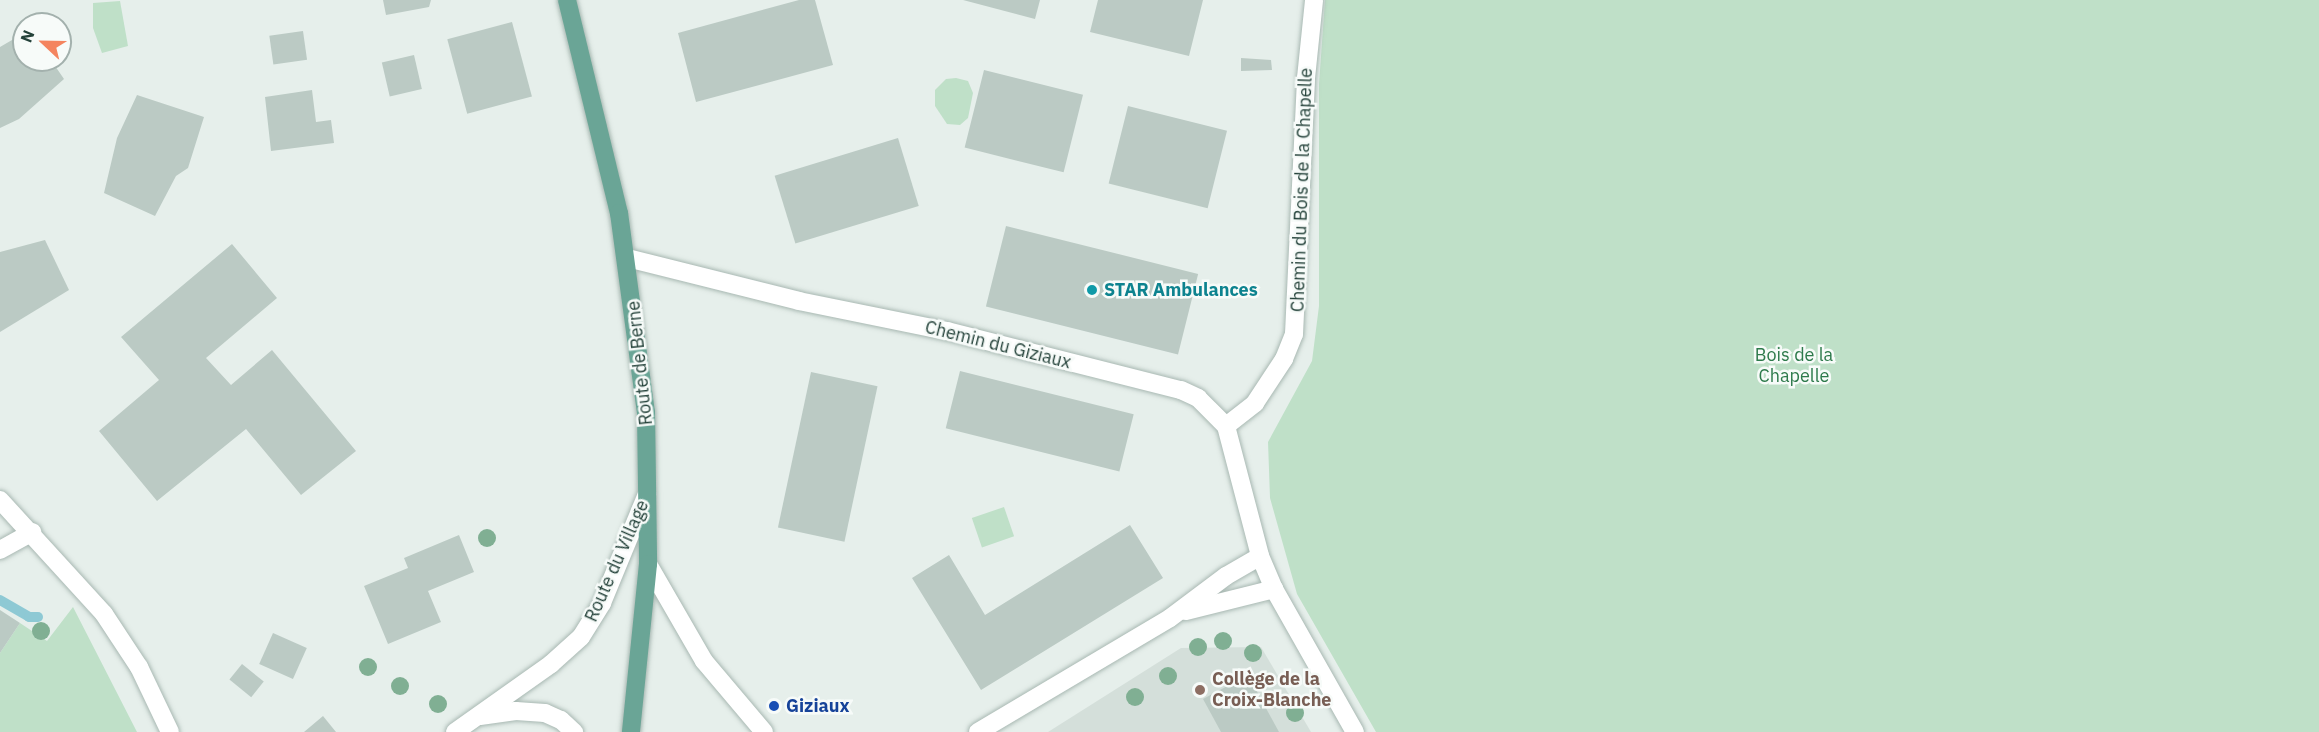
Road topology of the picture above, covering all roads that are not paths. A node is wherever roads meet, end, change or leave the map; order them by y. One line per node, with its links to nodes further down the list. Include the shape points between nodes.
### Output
1 (567, 0): 3 (main road, Route de Berne, via 599,121)
2 (1314, 0): 4 (street, Chemin du Bois de la Chapelle, via 1306,78 1294,334 1284,359 1255,403)
3 (627, 258): 4 (street, Chemin du Giziaux, via 798,301 947,331 1181,390 1198,398); 5 (main road, Route de Berne, via 646,412)
4 (1226, 426): 9 (street)
5 (648, 492): 10 (main road, Route de Berne); 13 (street, Route du Village, via 602,603 581,637 551,664)
6 (0, 500): 7 (street)
7 (32, 532): 8 (street); 14 (street, via 72,575 122,640)
8 (0, 550)
9 (1260, 556): 11 (street); 12 (street, via 1226,576)
10 (648, 564): 17 (main road, Route de Berne); 18 (street, via 704,661)
11 (1274, 589): 12 (street); 20 (street)
12 (1180, 612): 19 (street)
13 (472, 718): 15 (street, Route du Village); 16 (street, via 516,711 545,713)
14 (170, 732)
15 (455, 732)
16 (574, 732)
17 (631, 732)
18 (764, 732)
19 (978, 732)
20 (1355, 732)

